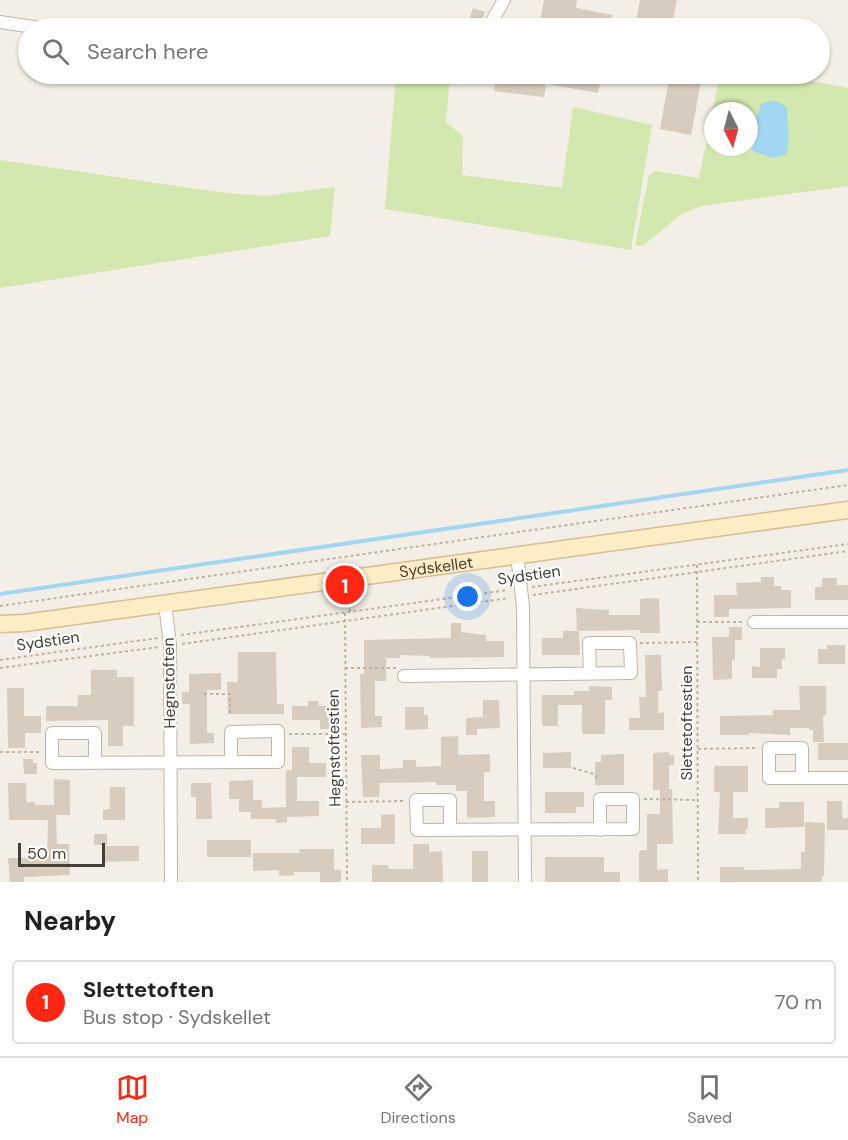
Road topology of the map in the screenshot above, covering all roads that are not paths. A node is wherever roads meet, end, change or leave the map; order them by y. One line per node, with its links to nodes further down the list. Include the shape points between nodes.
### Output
1 (504, 0): 2 (street)
2 (494, 18)
3 (0, 22): 4 (street)
4 (18, 25)
5 (848, 510): 6 (street, Sydskellet)
6 (517, 556): 7 (street, Sydskellet); 14 (street, via 522,592)
7 (165, 604): 10 (street, Sydskellet); 18 (street, Hegnstoften, via 170,641)
8 (754, 622): 9 (street)
9 (848, 622)
10 (24, 623): 11 (street, Sydskellet); 12 (street, Sydskellet)
11 (0, 624)
12 (0, 630)
13 (590, 674): 13 (street, via 631,673 630,643 590,643); 14 (street)
14 (523, 675): 15 (street); 22 (street)
15 (404, 676)
16 (231, 762): 16 (street, via 231,732 278,731 278,762); 18 (street)
17 (95, 763): 17 (street, via 52,763 52,733 95,733); 18 (street)
18 (171, 763): 24 (street, Hegnstoften)
19 (802, 778): 19 (street, via 769,778 769,748 802,748); 20 (street)
20 (848, 778)
21 (450, 830): 21 (street, via 417,830 416,800 450,800); 22 (street)
22 (524, 830): 23 (street); 25 (street)
23 (600, 830): 23 (street, via 600,799 633,799 633,830)
24 (171, 882)
25 (525, 882)

